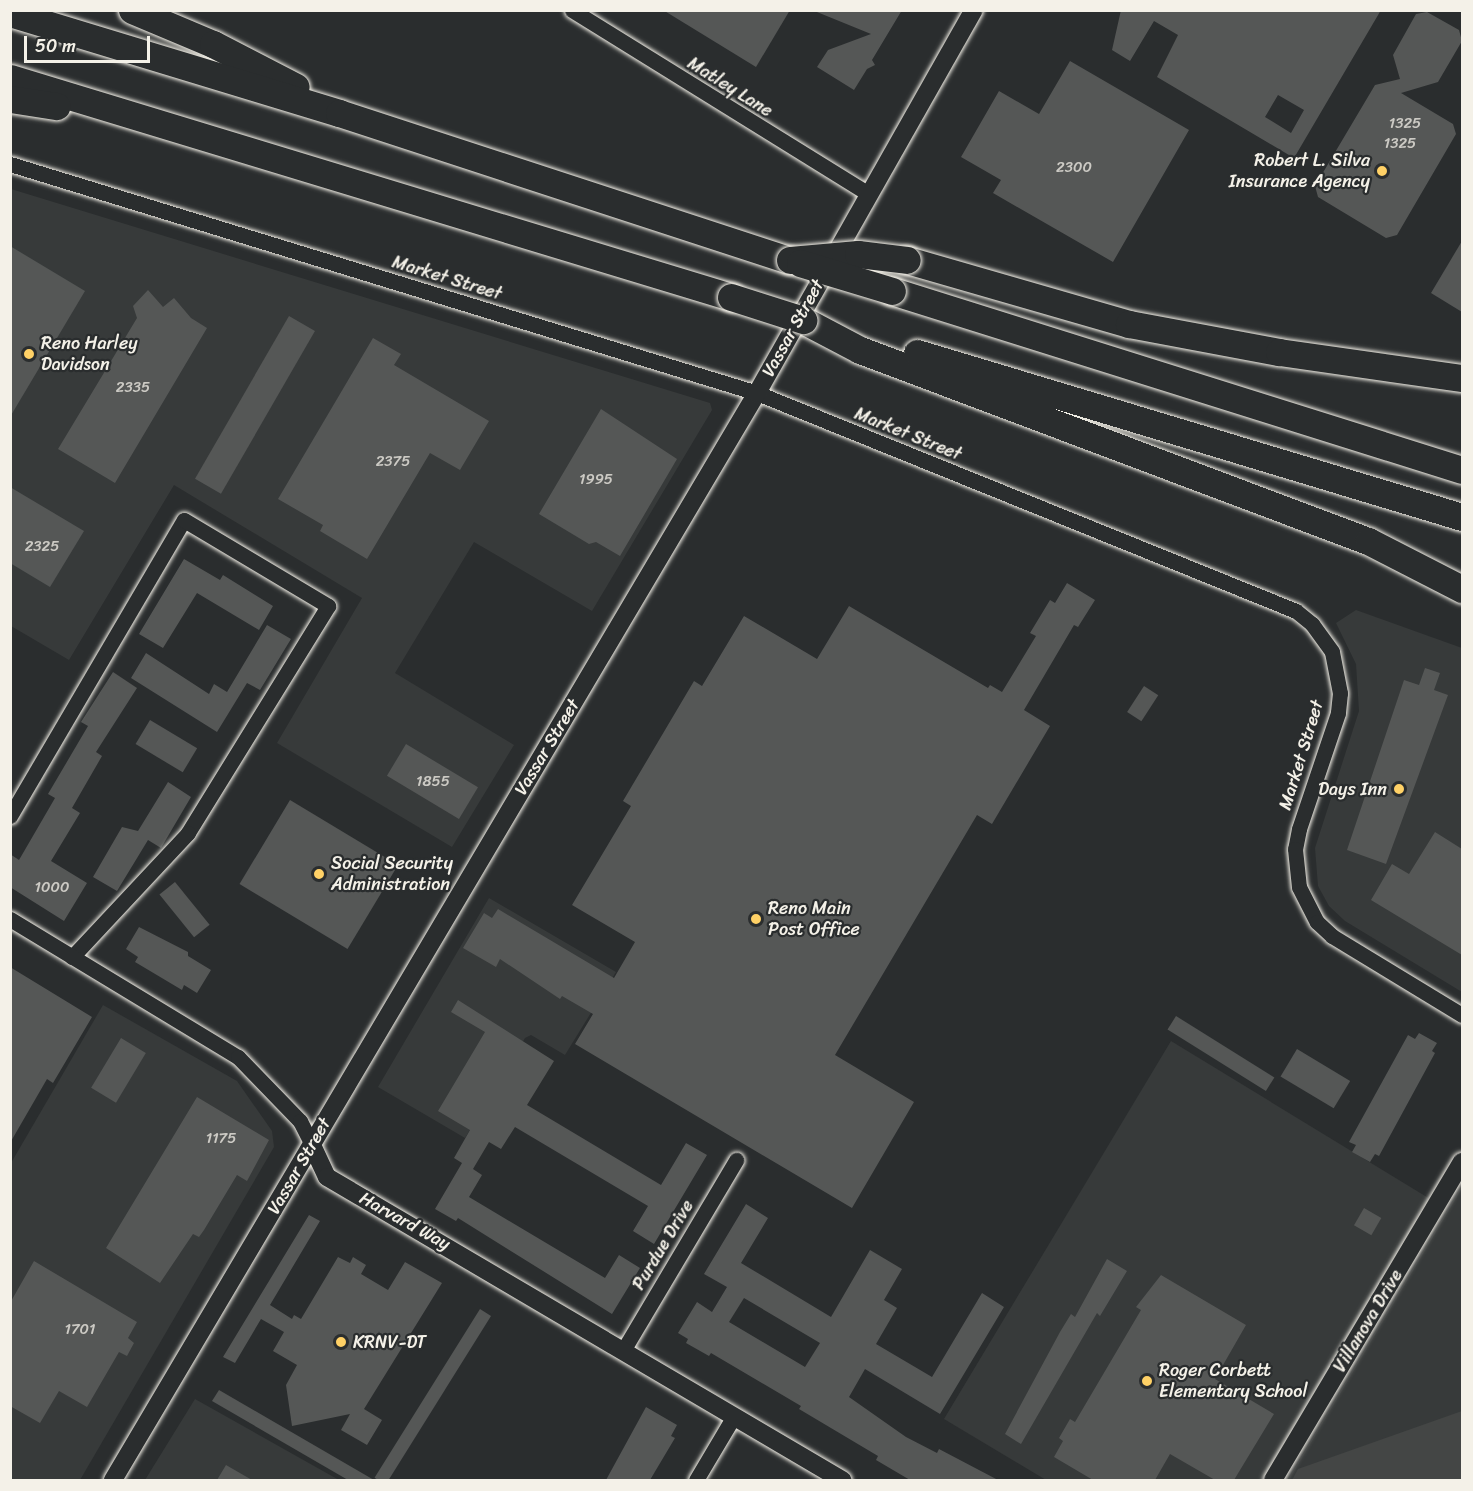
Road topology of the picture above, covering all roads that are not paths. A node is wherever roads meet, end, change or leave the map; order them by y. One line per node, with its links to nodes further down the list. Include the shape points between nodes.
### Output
1 (132, 10): 7 (highway, via 222,48)
2 (572, 10): 10 (street, Matley Lane)
3 (974, 10): 10 (street, Vassar Street)
4 (10, 13): 7 (highway)
5 (10, 78): 8 (highway)
6 (10, 99): 8 (highway)
7 (339, 113): 11 (highway)
8 (128, 114): 12 (highway, bridge, via 731,297)
9 (10, 164): 14 (street, Market Street)
10 (868, 194): 14 (street, Vassar Street)
11 (790, 260): 13 (highway, bridge, via 858,254 907,260 1129,324 1279,352); 15 (highway, bridge)
12 (863, 344): 16 (highway); 17 (highway)
13 (1462, 378)
14 (757, 393): 23 (street, Market Street, via 1278,602 1312,624 1332,652 1340,693 1338,713 1299,829 1295,858 1299,887 1317,922 1332,936); 24 (street, Vassar Street)
15 (1462, 470)
16 (1462, 517)
17 (1418, 563): 18 (highway); 19 (highway)
18 (1462, 576)
19 (1462, 589)
20 (10, 816): 22 (street, via 184,520 328,606 188,833)
21 (10, 920): 22 (street, Harvard Way)
22 (72, 957): 24 (street, Harvard Way, via 251,1066 300,1121)
23 (1462, 1015)
24 (312, 1145): 27 (street, Harvard Way, via 327,1177); 29 (street, Vassar Street)
25 (736, 1160): 27 (street, Purdue Drive)
26 (1462, 1162): 32 (street, Villanova Drive)
27 (624, 1349): 28 (street, Harvard Way)
28 (734, 1416): 30 (street); 31 (street, Harvard Way)
29 (113, 1480)
30 (696, 1480)
31 (842, 1480)
32 (1273, 1480)

